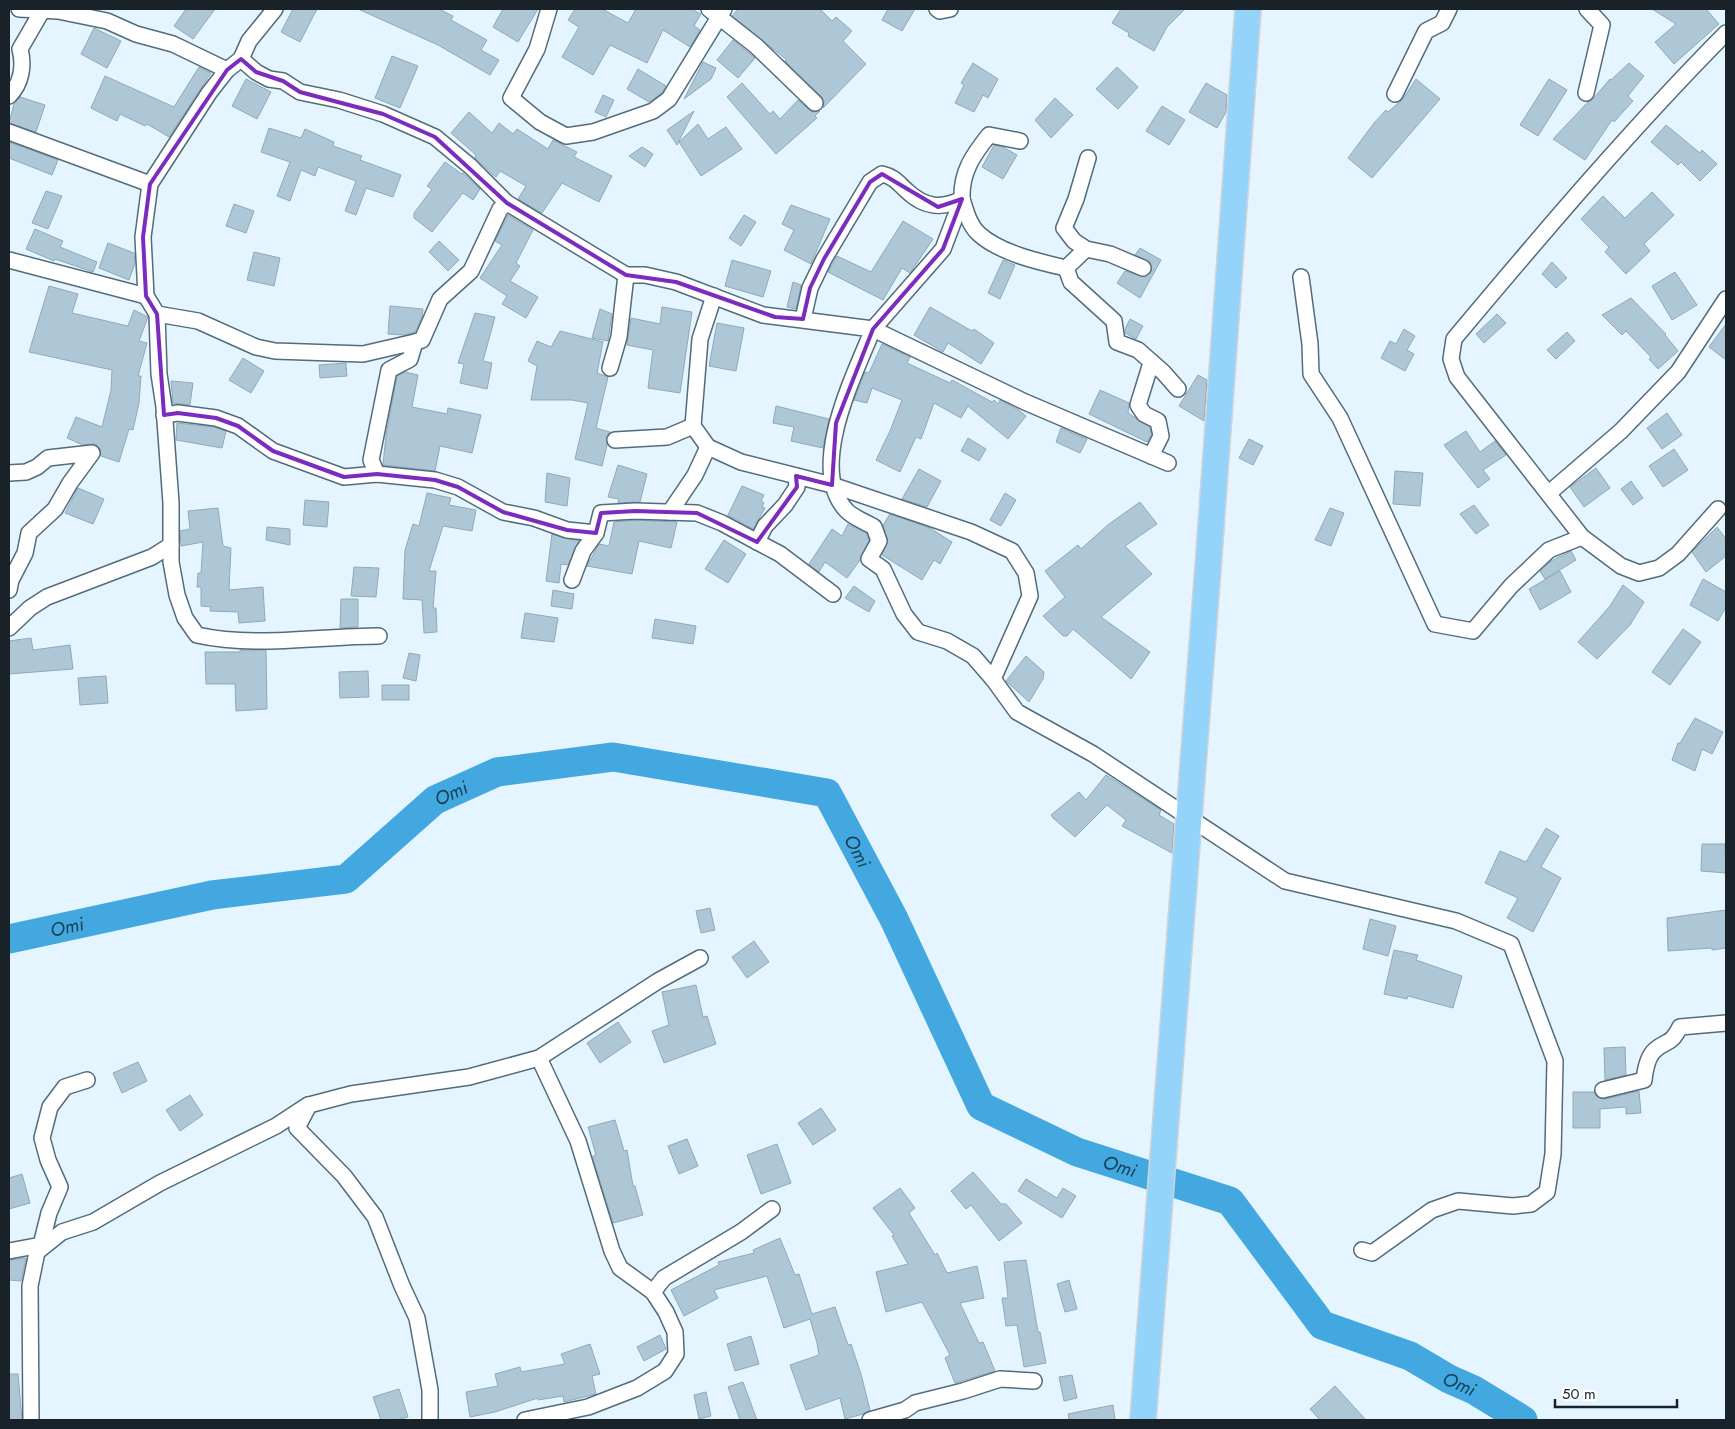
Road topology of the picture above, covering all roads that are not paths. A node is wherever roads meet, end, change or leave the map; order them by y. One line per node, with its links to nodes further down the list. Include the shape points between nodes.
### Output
1 (19, 9): 9 (street)
2 (275, 9): 12 (street, via 249,41)
3 (549, 9): 10 (street, via 536,49 511,98 540,122 566,136 593,132 653,111 669,99)
4 (938, 9): 5 (street)
5 (950, 9)
6 (1248, 9): 79 (highway)
7 (1449, 9): 15 (street, via 1442,23 1426,31)
8 (1587, 9): 14 (street, via 1602,25)
9 (42, 11): 13 (street, via 107,21 136,34 173,44); 16 (street, via 20,48 21,76)
10 (718, 12): 17 (street)
11 (1726, 33): 50 (street, via 1654,107 1454,339 1451,359 1458,377)
12 (241, 59): 13 (street); 23 (street, via 256,72 269,79 283,81 300,92 383,114 435,137)
13 (227, 70): 21 (street)
14 (1586, 93)
15 (1394, 94)
16 (9, 96)
17 (816, 103)
18 (9, 132): 21 (street)
19 (1020, 141): 22 (street, via 989,135 967,166)
20 (1088, 158): 24 (street, via 1064,228)
21 (150, 184): 30 (street, via 143,237)
22 (962, 199): 26 (street, via 967,216 979,234 1036,262); 34 (street, via 938,208 908,192 893,177 882,174 870,182 824,259 810,288); 35 (street, via 943,249)
23 (507, 203): 28 (street); 36 (street, via 500,209 471,271 440,299 422,340)
24 (1086, 250): 26 (street); 27 (street, via 1110,254)
25 (9, 260): 30 (street)
26 (1066, 268): 37 (street, via 1070,282 1114,321 1117,342 1138,350)
27 (1143, 268)
28 (626, 275): 31 (street, via 645,275 676,282); 38 (street, via 619,337)
29 (1301, 277): 54 (street, via 1311,374 1340,418 1435,624 1473,631 1511,586 1548,550)
30 (146, 296): 33 (street)
31 (714, 296): 34 (street, via 763,315); 41 (street, via 700,340)
32 (1726, 299): 50 (street, via 1678,372 1621,431)
33 (157, 314): 36 (street, via 198,321 256,347 275,351 363,354); 40 (street)
34 (803, 319): 35 (street)
35 (873, 329): 44 (street, via 1025,402); 49 (street, via 836,423)
36 (415, 342): 47 (street, via 410,359 389,370 371,460)
37 (1151, 363): 39 (street); 44 (street, via 1138,405 1144,414 1158,421 1161,436)
38 (610, 368)
39 (1178, 389)
40 (164, 415): 47 (street, via 178,413 216,418 238,426 273,451 344,477); 56 (street, via 172,502)
41 (693, 426): 42 (street, via 667,437); 43 (street)
42 (615, 440)
43 (708, 447): 48 (street, via 741,462); 52 (street, via 695,475)
44 (1151, 456): 45 (street)
45 (1168, 463)
46 (9, 473): 58 (street, via 26,472 48,458 92,453 55,509 29,533 25,553)
47 (377, 474): 53 (street, via 435,480 458,487 503,512 534,518 567,530)
48 (796, 476): 49 (street); 55 (street, via 797,487 786,505 765,526)
49 (832, 485): 62 (street, via 848,511 874,527 879,540 869,559 883,569 913,626 918,632 947,641 973,656); 62 (street, via 971,532 1012,551 1026,572 1030,596)
50 (1549, 493): 54 (street)
51 (1718, 509): 54 (street, via 1678,554 1659,568 1639,573 1621,566)
52 (670, 512): 53 (street, via 601,513); 55 (street, via 697,513)
53 (596, 533): 57 (street, via 583,551)
54 (1582, 537)
55 (757, 542): 59 (street, via 799,567)
56 (171, 545): 60 (street, via 152,557 47,597); 61 (street, via 177,595 185,618 197,635 270,640)
57 (572, 580)
58 (9, 590)
59 (833, 594)
60 (9, 628)
61 (379, 636)
62 (993, 679): 71 (street, via 1017,712 1093,754 1285,881 1456,921 1511,944 1554,1061 1553,1154 1547,1192 1531,1204 1514,1206 1458,1201 1432,1210 1372,1254)
63 (700, 958): 65 (street)
64 (1726, 1023): 67 (street, via 1680,1027 1673,1040 1653,1051 1644,1080)
65 (538, 1058): 68 (street, via 469,1077 351,1094); 73 (street, via 578,1141 620,1268)
66 (87, 1080): 70 (street, via 65,1087 50,1107 42,1138 60,1187)
67 (1603, 1090)
68 (309, 1105): 70 (street, via 276,1126 160,1183 93,1222 62,1232); 76 (street, via 297,1128 344,1176 375,1217 418,1318 430,1390)
69 (772, 1208): 73 (street, via 733,1238 664,1278)
70 (39, 1248): 72 (street); 75 (street, via 30,1286)
71 (1362, 1250)
72 (9, 1252)
73 (653, 1292): 77 (street, via 675,1332 676,1354 665,1371 637,1388 588,1407)
74 (1034, 1381): 78 (street, via 1000,1378)
75 (31, 1420)
76 (430, 1420)
77 (525, 1420)
78 (870, 1420)
79 (1144, 1420)

